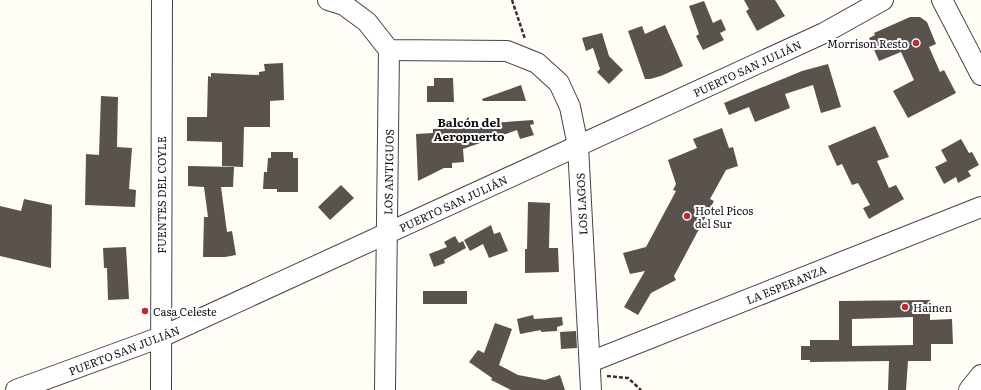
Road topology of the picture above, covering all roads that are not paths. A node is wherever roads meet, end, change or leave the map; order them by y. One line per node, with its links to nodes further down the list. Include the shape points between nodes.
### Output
1 (162, 0): 10 (street, FUENTES DEL COYLE)
2 (328, 0): 5 (street, via 344,5 367,22)
3 (883, 0): 7 (street, PUERTO SAN JULIÁN, via 824,33)
4 (942, 0): 6 (street)
5 (389, 50): 7 (street, LOS LAGOS, via 507,51 537,63 559,82 570,107); 9 (street, LOS ANTIGUOS)
6 (981, 75)
7 (578, 146): 9 (street, PUERTO SAN JULIÁN); 11 (street, LOS LAGOS)
8 (981, 207): 11 (street, LA ESPERANZA)
9 (387, 233): 10 (street, PUERTO SAN JULIÁN); 15 (street, LOS ANTIGUOS)
10 (161, 337): 13 (street, PUERTO SAN JULIÁN); 14 (street, FUENTES DEL COYLE)
11 (591, 375)
12 (981, 375): 16 (street)
13 (16, 390)
14 (161, 390)
15 (385, 390)
16 (969, 390)

